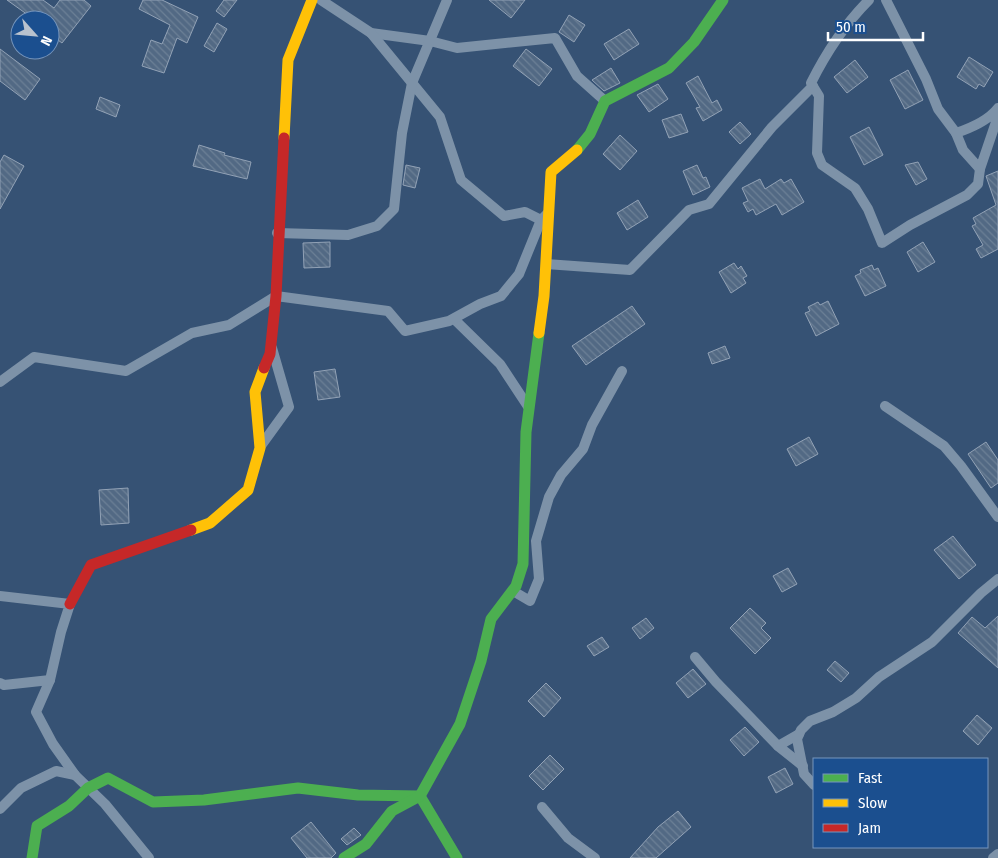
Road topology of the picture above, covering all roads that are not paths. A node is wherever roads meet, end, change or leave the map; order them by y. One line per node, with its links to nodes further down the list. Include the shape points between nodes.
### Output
1 (312, 0): 17 (street, via 288,60)
2 (321, 0): 7 (street)
3 (447, 0): 8 (street)
4 (723, 0): 11 (street, via 694,42 669,68)
5 (869, 0): 10 (street, via 822,63 811,84)
6 (886, 0): 14 (street, via 938,109)
7 (371, 33): 8 (street); 9 (street)
8 (430, 41): 9 (street); 11 (street, via 457,48 555,38 577,76)
9 (412, 83): 16 (street, via 440,117 461,180 504,216 525,212); 17 (street, via 402,133 394,209 377,226 348,235)
10 (813, 86): 15 (street, via 820,96 818,153 822,164 855,188 882,243 910,224 967,195 978,184); 18 (street, via 772,127 709,204 689,210 630,270)
11 (605, 101): 16 (street, via 596,127 581,149 551,172)
12 (998, 108): 14 (street, via 974,127)
13 (998, 116): 15 (street)
14 (956, 133): 15 (street, via 963,150)
15 (980, 169)
16 (544, 217): 18 (street); 20 (street, via 519,274 501,296)
17 (277, 233): 19 (street)
18 (546, 264): 25 (street)
19 (276, 296): 20 (street, via 388,311 406,331); 21 (street); 23 (street, via 229,325 192,333 126,371 34,357)
20 (454, 318): 25 (street, via 500,364)
21 (271, 345): 26 (street, via 254,392); 26 (street, via 289,407)
22 (622, 371): 29 (street, via 592,425 583,449 561,475 549,497 536,541 539,580 530,601)
23 (0, 382)
24 (885, 406): 27 (street, via 944,446)
25 (529, 408): 29 (street, via 523,564 521,577)
26 (260, 448): 31 (street, via 248,490 210,523 91,565)
27 (998, 517)
28 (998, 579): 35 (street, via 932,642 879,677 856,698 810,721)
29 (513, 591): 41 (street, via 491,619 460,724)
30 (0, 596): 31 (street)
31 (70, 604): 33 (street)
32 (695, 657): 36 (street)
33 (50, 680): 34 (street); 38 (street, via 36,712)
34 (0, 683)
35 (799, 734): 36 (street); 37 (street, via 796,739)
36 (778, 746): 37 (street)
37 (803, 766): 39 (street, via 804,774)
38 (75, 775): 40 (street); 43 (street, via 56,771 21,788)
39 (813, 784)
40 (88, 788): 41 (street, via 108,778 153,802 204,800 298,788 358,795); 45 (street, via 69,806 37,826); 46 (street)
41 (420, 796): 47 (street, via 392,812 366,844); 48 (street)
42 (542, 807): 49 (street, via 568,838)
43 (0, 809)
44 (998, 854): 50 (street)
45 (32, 858)
46 (149, 858)
47 (344, 858)
48 (457, 858)
49 (595, 858)
50 (993, 858)

